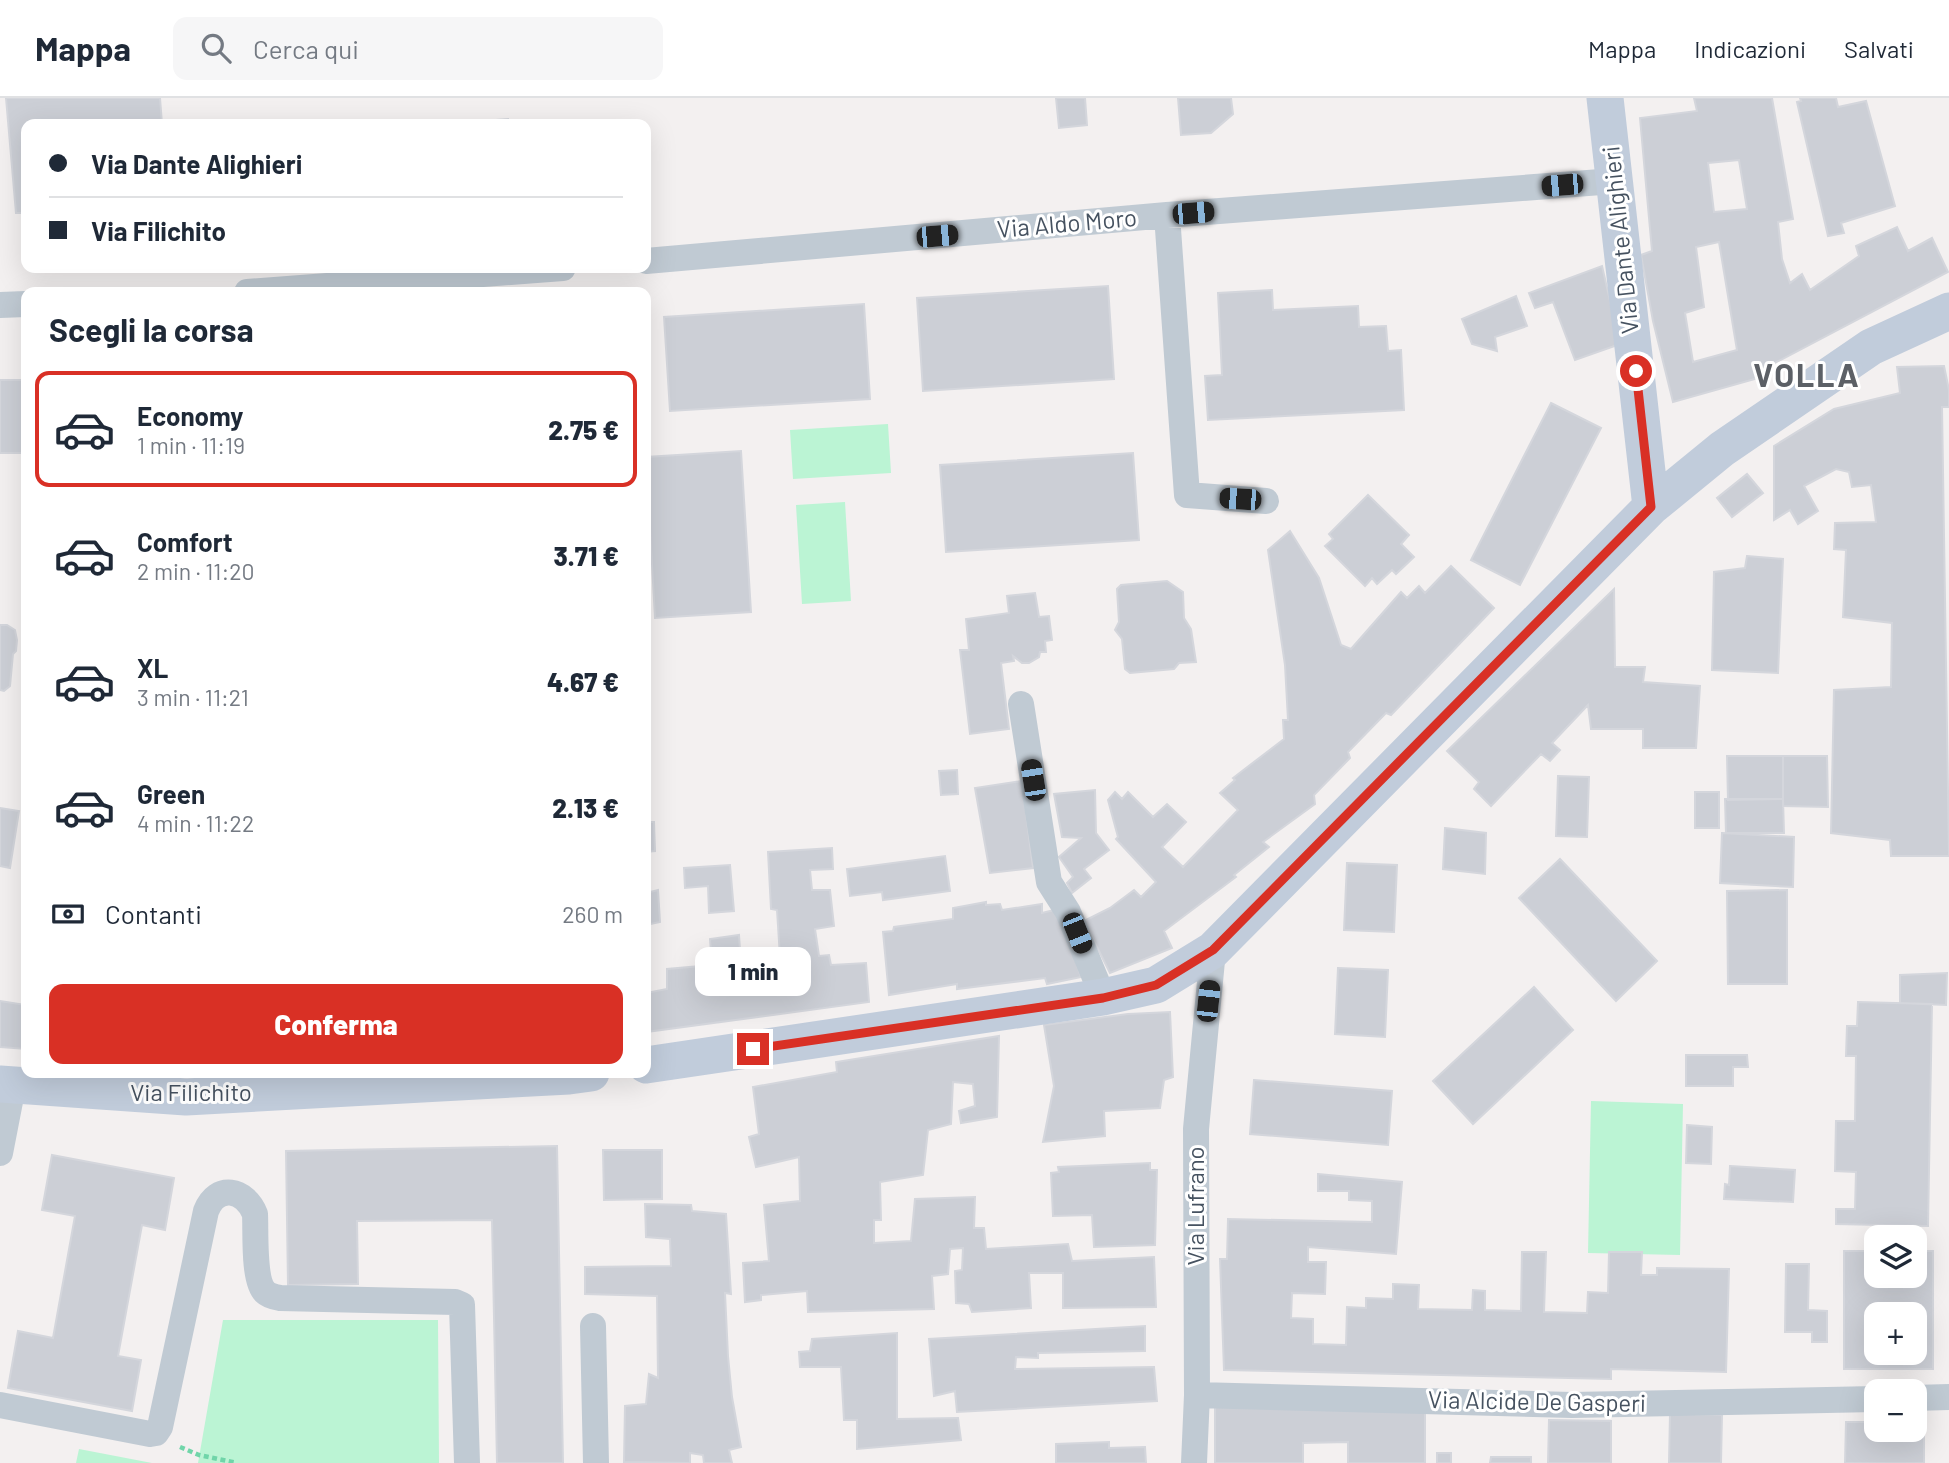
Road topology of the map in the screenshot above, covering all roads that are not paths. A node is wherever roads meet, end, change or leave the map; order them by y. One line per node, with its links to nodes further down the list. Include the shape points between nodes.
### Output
1 (1605, 98): 2 (street, Via Dante Alighieri)
2 (1614, 181): 3 (street, Via Aldo Moro); 11 (street, Via Dante Alighieri)
3 (1167, 215): 4 (street, Via Aldo Moro); 10 (street, via 1187,495)
4 (651, 261)
5 (497, 273): 6 (street)
6 (313, 287)
7 (21, 304): 8 (street)
8 (0, 305)
9 (1949, 311): 11 (street, via 1871,347 1721,449)
10 (1266, 501)
11 (1651, 507): 13 (street)
12 (1021, 704): 14 (street, via 1049,883 1068,912)
13 (1213, 950): 14 (street, via 1156,985); 20 (street, Via Lufrano, via 1196,1129)
14 (1103, 998): 15 (street)
15 (651, 1064)
16 (508, 1078): 17 (street, Via Filichito, via 186,1097)
17 (7, 1085): 18 (street)
18 (0, 1153)
19 (593, 1326): 26 (street)
20 (1197, 1395): 23 (street, Via Alcide De Gasperi, via 1572,1405); 27 (street, Via Lufrano)
21 (1927, 1398): 22 (street)
22 (1949, 1398)
23 (1864, 1399)
24 (0, 1405): 25 (street, via 156,1433 206,1212 213,1199 229,1192 239,1194 255,1214 258,1281 271,1296 462,1305)
25 (467, 1463)
26 (596, 1463)
27 (1194, 1463)

